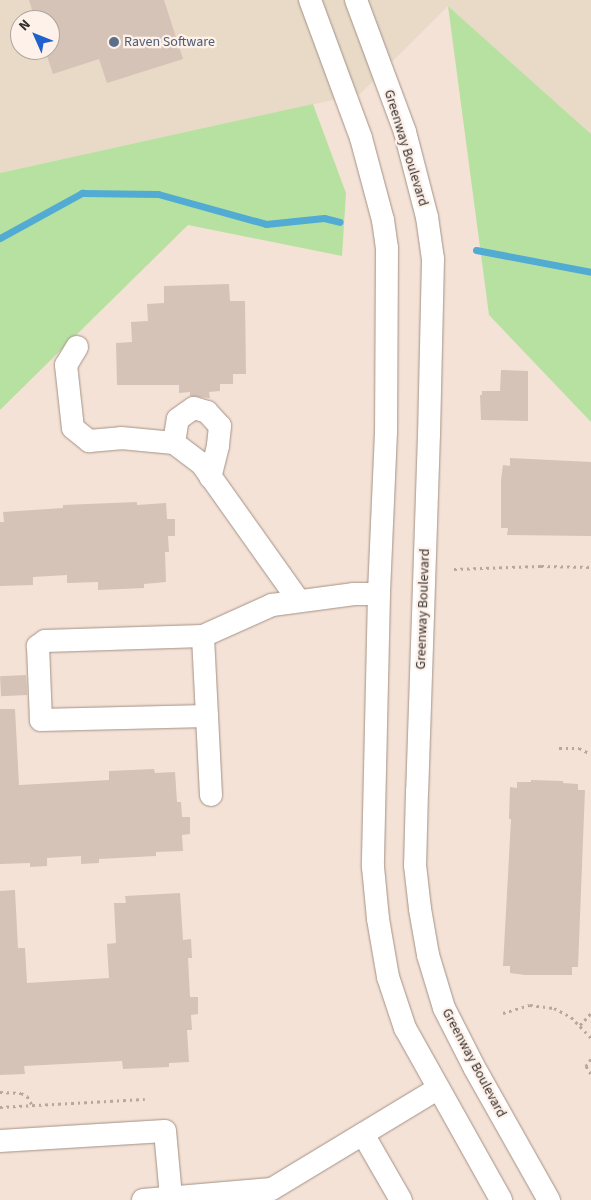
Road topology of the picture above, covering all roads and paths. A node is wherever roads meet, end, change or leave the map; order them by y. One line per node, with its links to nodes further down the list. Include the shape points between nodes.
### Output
1 (310, 0): 8 (street, via 361,138 384,220 387,248 386,432)
2 (356, 0): 31 (street, Greenway Boulevard, via 407,141 427,217 433,259 416,810 415,865 420,909 428,955 444,1008)
3 (78, 347): 4 (street, via 66,365 73,428 89,440 121,438)
4 (174, 443): 5 (street, via 201,463); 5 (street, via 178,419 194,408 207,412 220,426)
5 (210, 477): 9 (street)
6 (591, 567): 7 (path)
7 (454, 569)
8 (379, 594): 9 (street); 21 (street, via 373,867 378,919 388,977 405,1028)
9 (299, 601): 10 (street, via 272,605)
10 (203, 636): 11 (street); 11 (street, via 45,641 38,646 41,720)
11 (207, 716): 14 (street)
12 (559, 748): 13 (path, via 579,748)
13 (591, 754)
14 (211, 795)
15 (503, 1013): 17 (path, via 530,1005 543,1006 564,1012)
16 (591, 1013): 17 (path)
17 (580, 1025): 18 (path)
18 (591, 1038)
19 (591, 1059): 20 (path, via 586,1063)
20 (591, 1074)
21 (437, 1088): 26 (street); 30 (street)
22 (0, 1092): 24 (path, via 21,1093)
23 (145, 1099): 24 (path)
24 (32, 1105): 25 (path)
25 (0, 1107)
26 (363, 1134): 28 (street, via 272,1189); 29 (street)
27 (0, 1141): 28 (street, via 165,1132)
28 (158, 1199)
29 (400, 1200)
30 (501, 1200)
31 (549, 1200)

